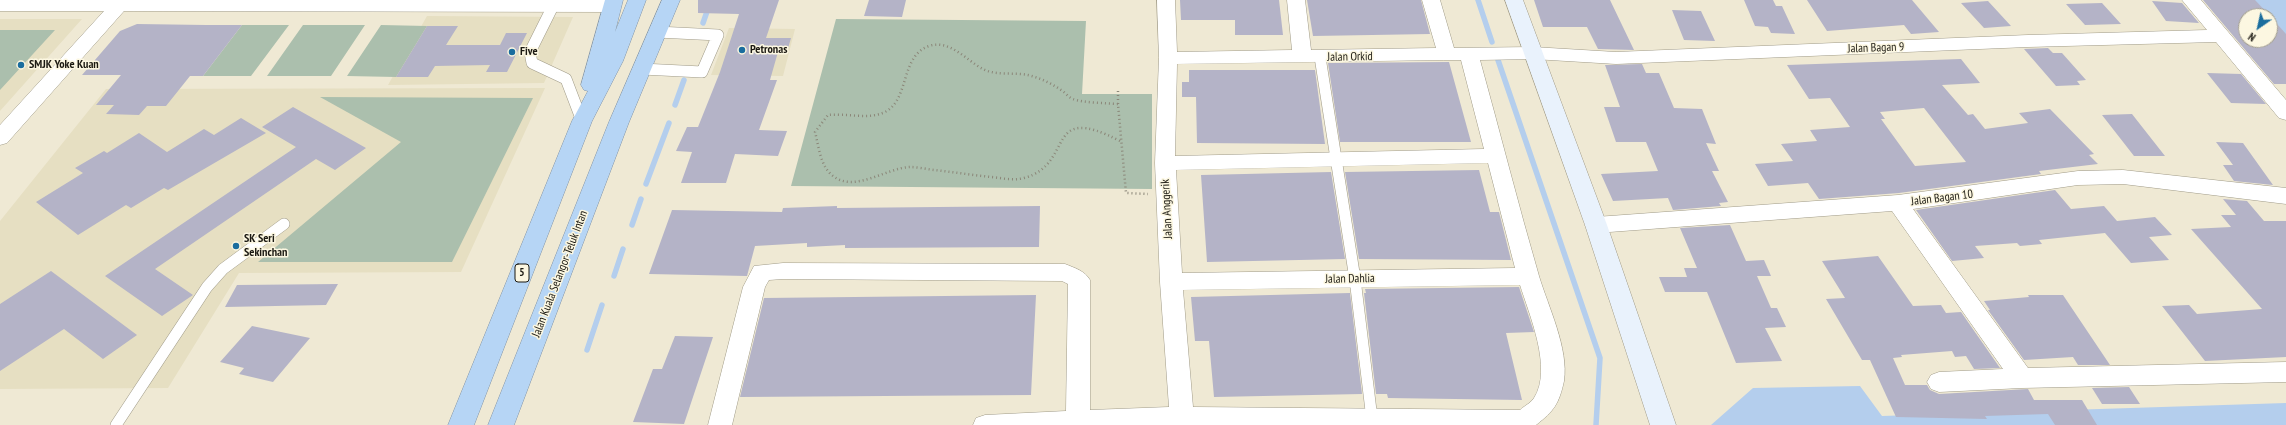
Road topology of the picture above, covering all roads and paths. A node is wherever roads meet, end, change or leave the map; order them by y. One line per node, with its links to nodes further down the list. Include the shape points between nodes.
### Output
1 (637, 0): 27 (highway, 5, via 613,61)
2 (655, 0): 28 (highway, Jalan Kuala Selangor-Teluk Intan, via 630,61)
3 (671, 0): 16 (highway, Jalan Kuala Selangor-Teluk Intan)
4 (1166, 0): 22 (street, Jalan Anggerik)
5 (1296, 0): 21 (street)
6 (1431, 0): 20 (street)
7 (1514, 0): 18 (street)
8 (2191, 0): 17 (street)
9 (122, 3): 10 (street); 14 (street); 29 (street)
10 (205, 3): 11 (street)
11 (421, 3): 12 (street)
12 (494, 3): 15 (street)
13 (613, 3): 15 (street); 27 (highway, 5)
14 (0, 5)
15 (553, 6): 27 (lane, via 530,52 532,63 566,79)
16 (658, 32): 23 (highway, Jalan Kuala Selangor-Teluk Intan); 23 (lane, via 718,35 702,72)
17 (2219, 36): 18 (street, Jalan Bagan 9, via 1616,58); 26 (street)
18 (1533, 53): 19 (street, Jalan Orkid); 38 (street)
19 (1469, 54): 20 (street, Jalan Orkid); 31 (street)
20 (1447, 55): 21 (street, Jalan Orkid)
21 (1311, 57): 22 (street, Jalan Orkid); 32 (lane)
22 (1168, 58): 33 (street, Jalan Anggerik)
23 (642, 70): 28 (highway, Jalan Kuala Selangor-Teluk Intan)
24 (1118, 91): 25 (path)
25 (1118, 104): 30 (path); 30 (path, via 1072,99 1065,90 1036,78 1022,74 990,72 956,50 930,45 921,50 905,72 898,97 887,111 876,115 841,112 828,115 815,132 824,164 833,176 842,180 858,181 909,167 1016,180 1043,170 1065,135 1075,128 1086,126)
26 (2286, 113)
27 (582, 121): 49 (highway, 5)
28 (619, 122): 50 (highway, Jalan Kuala Selangor-Teluk Intan)
29 (0, 138)
30 (1120, 141): 34 (path, via 1126,193)
31 (1495, 156): 32 (street); 39 (street)
32 (1336, 160): 33 (street); 40 (lane)
33 (1165, 163): 34 (street, Jalan Anggerik)
34 (1167, 195): 41 (street, Jalan Anggerik)
35 (2286, 196): 36 (street, Jalan Bagan 10, via 2123,177 2078,178)
36 (1898, 203): 38 (street, Jalan Bagan 10); 43 (street)
37 (284, 224): 48 (lane, via 223,269 207,287)
38 (1596, 225): 53 (street)
39 (1528, 276): 40 (street, Jalan Dahlia); 46 (street, via 1550,344 1552,380 1544,405 1524,420)
40 (1355, 279): 41 (street, Jalan Dahlia); 46 (lane)
41 (1171, 282): 45 (street, Jalan Anggerik)
42 (2286, 372): 43 (street)
43 (2022, 378): 44 (street)
44 (1939, 382)
45 (1182, 417): 46 (street); 47 (street)
46 (1372, 419)
47 (1078, 422): 51 (street, via 1079,280 1065,273 782,271 762,272 754,287); 52 (street)
48 (116, 425)
49 (461, 425)
50 (501, 425)
51 (720, 425)
52 (985, 425)
53 (1663, 425)

